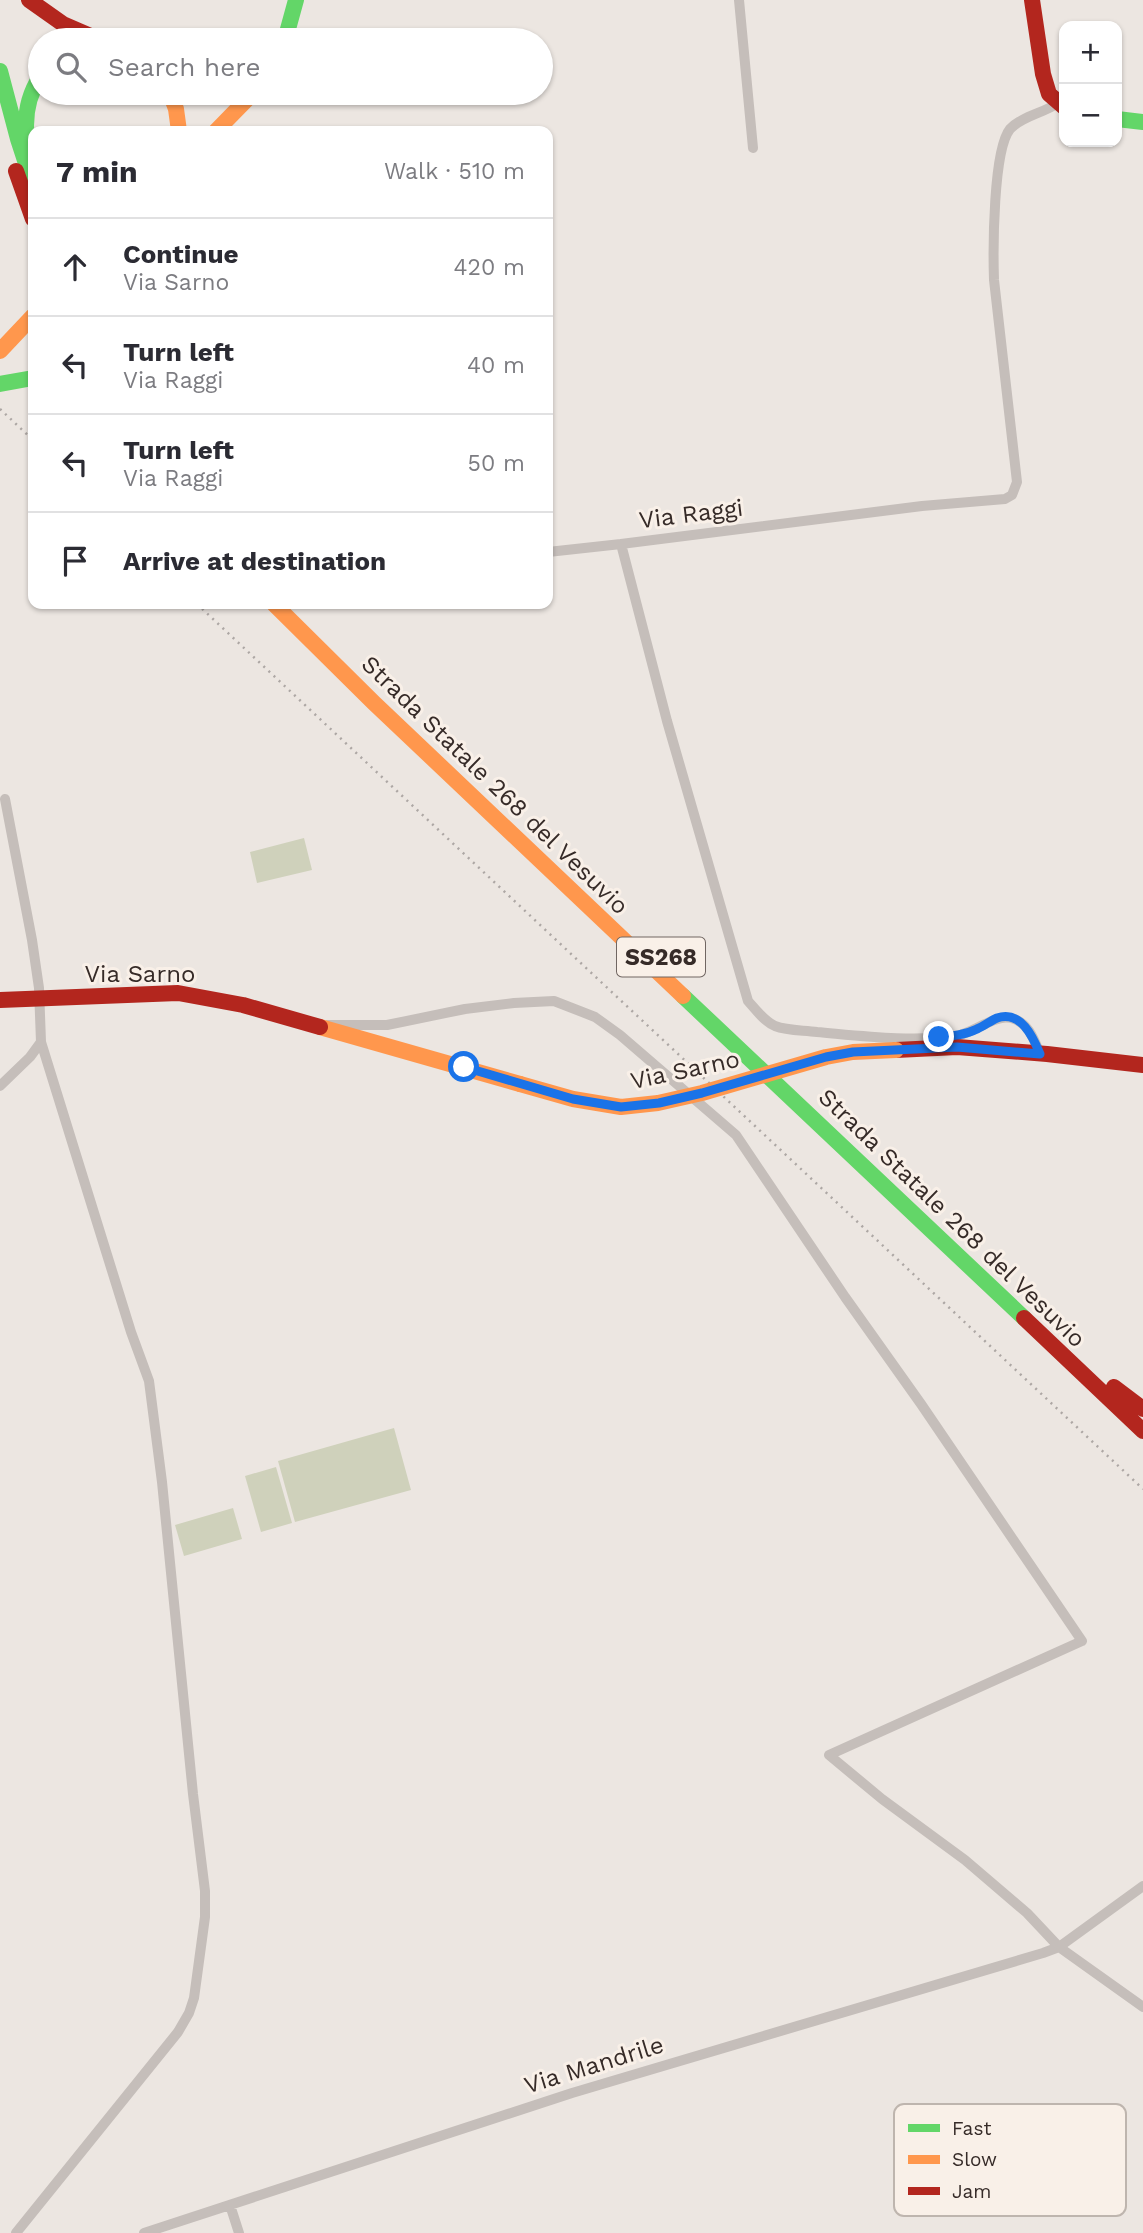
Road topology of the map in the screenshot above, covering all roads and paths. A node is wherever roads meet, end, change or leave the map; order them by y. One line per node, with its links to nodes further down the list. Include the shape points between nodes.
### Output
1 (29, 0): 5 (main road)
2 (296, 0): 6 (main road)
3 (739, 0): 19 (street)
4 (1032, 0): 8 (main road, via 1043,74 1049,94)
5 (68, 28)
6 (288, 28)
7 (0, 71): 20 (main road)
8 (1059, 103)
9 (28, 104): 18 (main road)
10 (174, 105): 16 (main road)
11 (241, 105): 17 (main road)
12 (1059, 106): 26 (street, Via Raggi, via 1014,125 1000,153 994,280 1017,482 1012,495)
13 (0, 119): 21 (main road)
14 (1122, 120): 15 (main road)
15 (1143, 122)
16 (178, 126)
17 (221, 126)
18 (28, 145)
19 (753, 148)
20 (28, 170)
21 (28, 204)
22 (28, 321): 23 (main road)
23 (0, 351)
24 (28, 378): 25 (main road)
25 (0, 384)
26 (621, 544): 27 (street); 37 (street, Via Raggi, via 748,1000 761,1016 775,1026 877,1037 958,1035 999,1017 1010,1018 1027,1028)
27 (553, 551)
28 (267, 609): 31 (main road, via 324,664)
29 (279, 609): 31 (main road, Strada Statale 268 del Vesuvio / SS268)
30 (295, 609): 40 (main road, Strada Statale 268 del Vesuvio / SS268, via 1088,1363)
31 (374, 703): 41 (main road, Strada Statale 268 del Vesuvio / SS268)
32 (5, 799): 33 (street)
33 (38, 997): 34 (main road, Via Sarno); 35 (main road, Via Sarno, via 178,993 270,1011); 36 (street)
34 (0, 1000)
35 (314, 1026): 37 (main road, Via Sarno, bridge, via 573,1099 621,1107 702,1093 853,1052 957,1047); 43 (street, via 387,1025 465,1009 554,1001 612,1029 736,1135 1082,1641 829,1755 965,1860)
36 (41, 1042): 39 (street); 46 (street, via 149,1381 205,1917 194,1998 183,2023)
37 (1040, 1054): 38 (main road, Via Sarno)
38 (1143, 1065)
39 (0, 1086)
40 (1143, 1409)
41 (1143, 1431)
42 (1143, 1885): 43 (street, Via Mandrile)
43 (1059, 1947): 44 (street); 45 (street, Via Mandrile, via 572,2093)
44 (1143, 2007)
45 (230, 2205): 47 (street, Via Mandrile); 48 (street)
46 (16, 2233)
47 (144, 2233)
48 (239, 2233)

